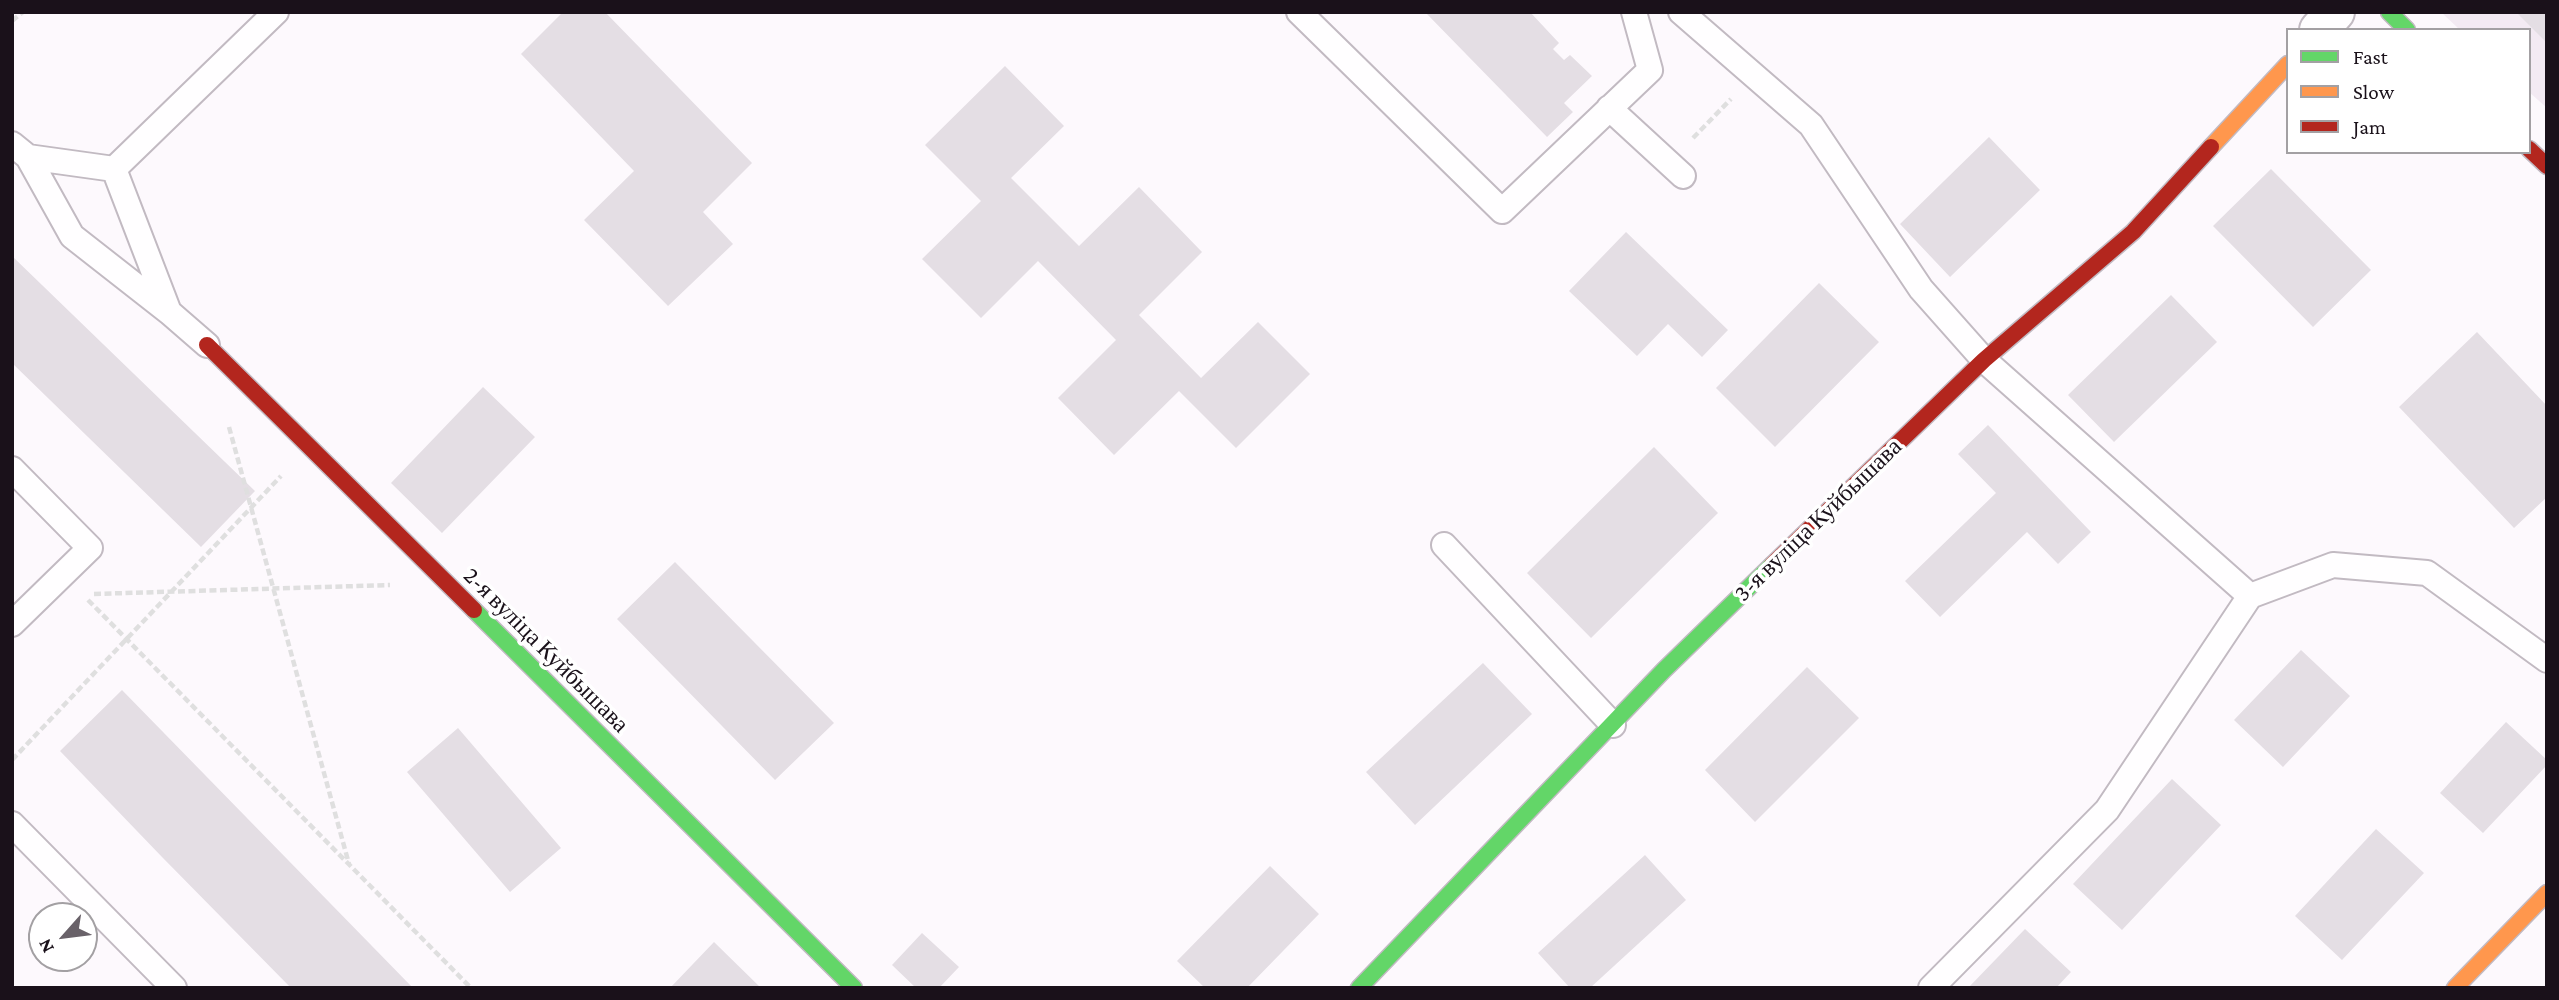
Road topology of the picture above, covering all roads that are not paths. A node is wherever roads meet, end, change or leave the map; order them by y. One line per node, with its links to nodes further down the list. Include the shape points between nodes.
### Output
1 (276, 12): 14 (lane)
2 (1299, 12): 10 (lane, via 1502,211)
3 (1634, 12): 10 (lane, via 1650,70)
4 (1681, 12): 18 (lane, via 1811,125 1921,289)
5 (2335, 12): 7 (street)
6 (2389, 12): 8 (street)
7 (2321, 28)
8 (2405, 28)
9 (2286, 66): 18 (street, 3-я вуліца Куйбышава, via 2133,232)
10 (1609, 108): 15 (lane)
11 (20, 151): 14 (lane); 16 (lane, via 72,236)
12 (2531, 151): 13 (street)
13 (2547, 166)
14 (114, 169): 16 (lane)
15 (1676, 169)
16 (169, 312): 17 (lane)
17 (207, 345): 28 (street, 2-я вуліца Куйбышава)
18 (1984, 360): 21 (lane); 24 (street, 3-я вуліца Куйбышава, via 1664,670)
19 (12, 469): 22 (lane, via 89,548)
20 (1444, 545): 24 (lane)
21 (2250, 596): 23 (lane, via 2333,565 2427,573); 30 (lane, via 2107,810)
22 (13, 621)
23 (2547, 660)
24 (1614, 725): 29 (street, 3-я вуліца Куйбышава)
25 (12, 824): 27 (lane)
26 (2547, 893): 31 (street)
27 (174, 988)
28 (854, 988)
29 (1359, 988)
30 (1931, 988)
31 (2455, 988)

